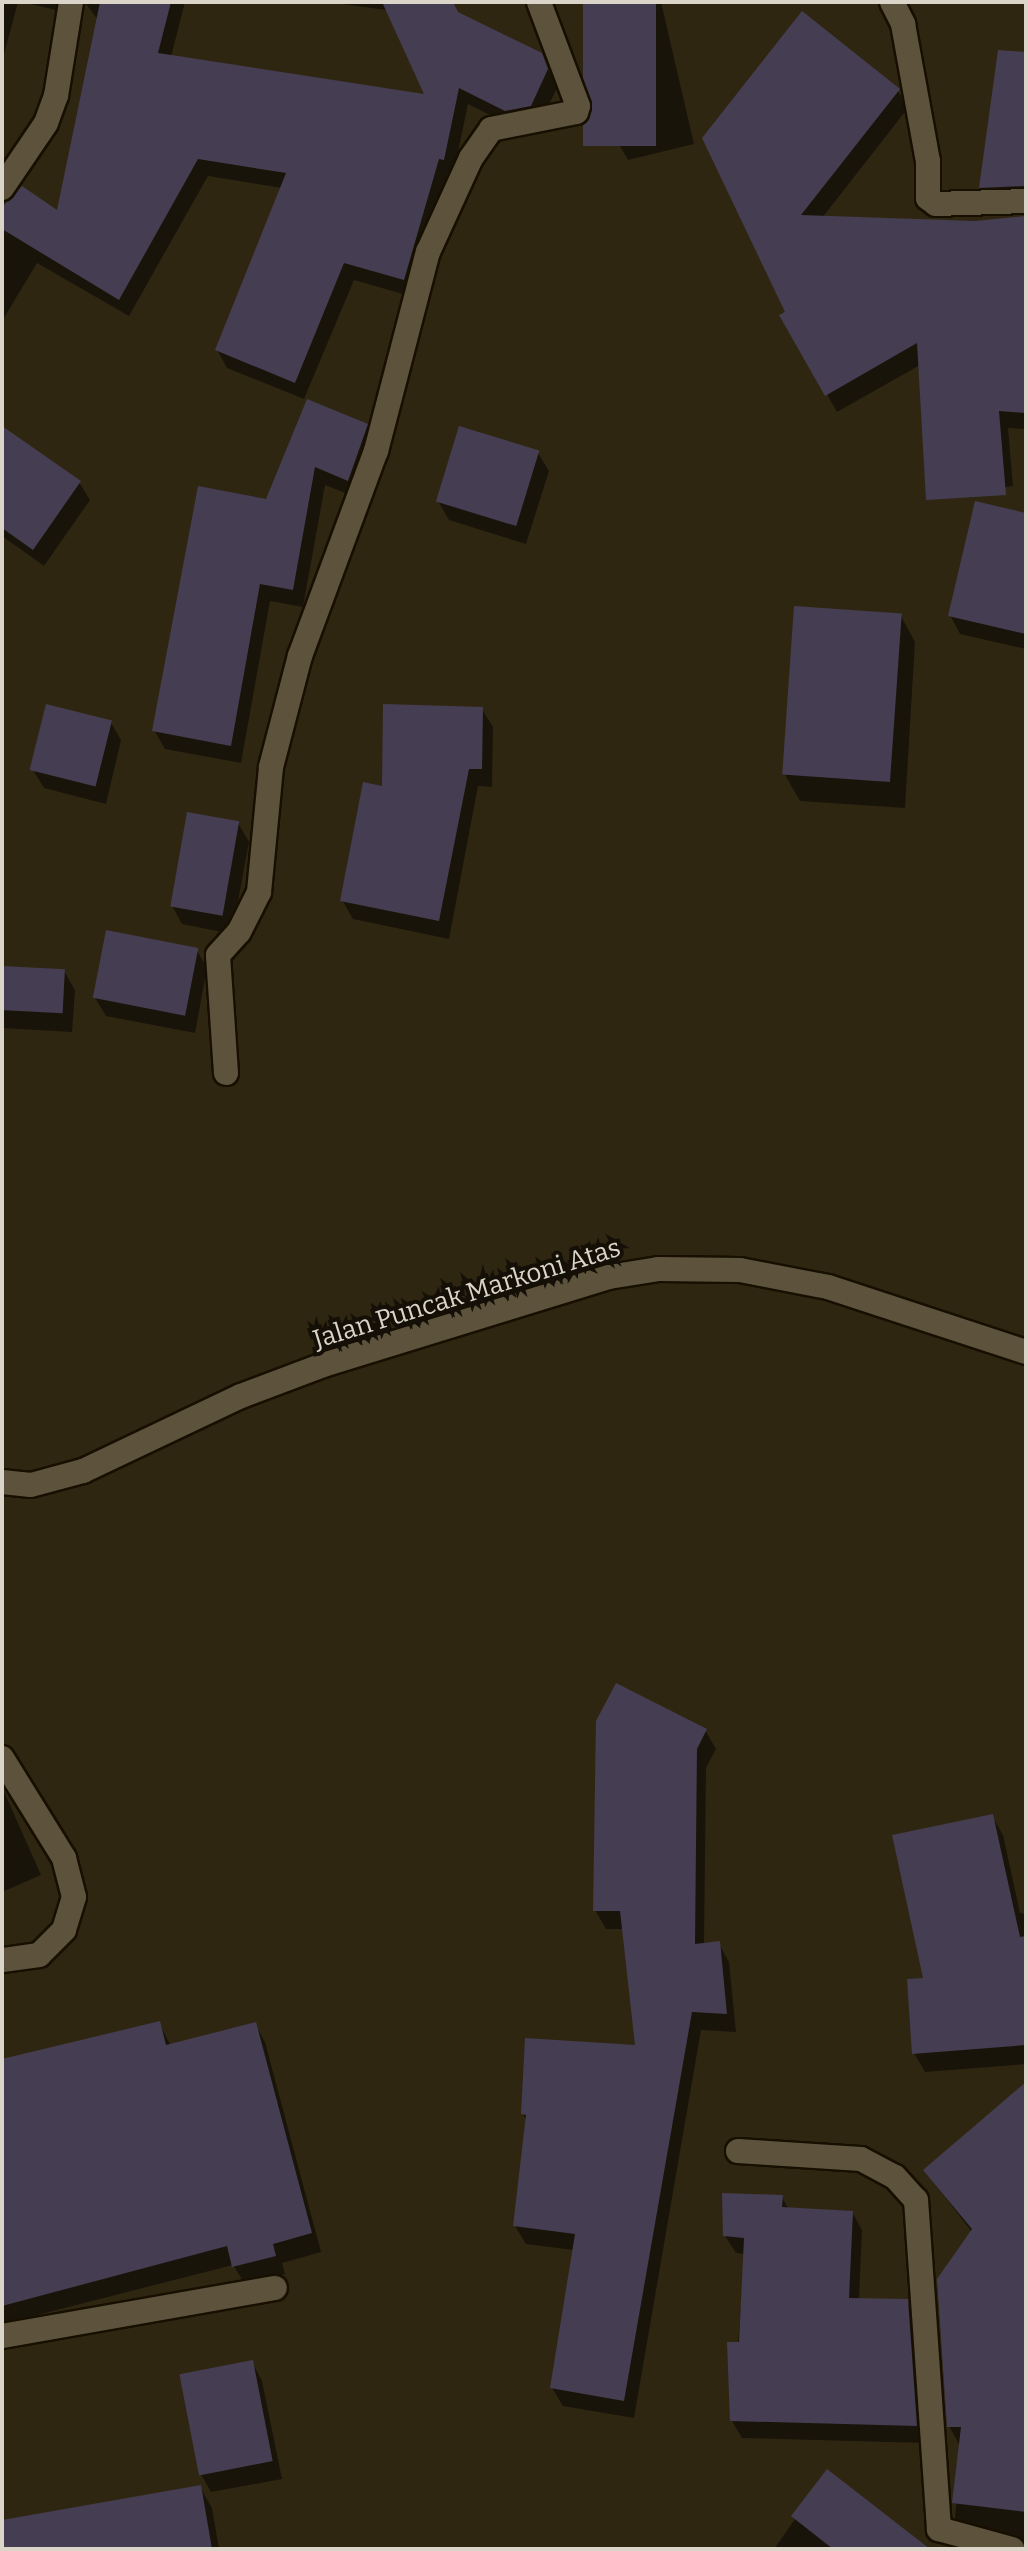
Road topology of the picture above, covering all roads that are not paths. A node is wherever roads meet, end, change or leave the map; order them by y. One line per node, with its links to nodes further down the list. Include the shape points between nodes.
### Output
1 (71, 2): 4 (street, via 51,110)
2 (539, 2): 6 (street, via 578,106 576,112 491,129 471,158 428,252 376,451 300,656 271,767 259,892 239,932 218,955)
3 (892, 2): 5 (street, via 908,54 928,161 928,198 936,204)
4 (2, 188)
5 (1026, 201)
6 (226, 1073)
7 (1026, 1352): 8 (street, Jalan Puncak Markoni Atas, via 828,1287 740,1270 659,1269 609,1277 323,1365 241,1396 83,1471 31,1485)
8 (2, 1482)
9 (2, 1758): 10 (street, via 64,1858 74,1897 64,1930 39,1955)
10 (2, 1960)
11 (738, 2151): 14 (street, via 861,2159 895,2177 916,2200 939,2529)
12 (275, 2288): 13 (street)
13 (2, 2336)
14 (1012, 2549)

